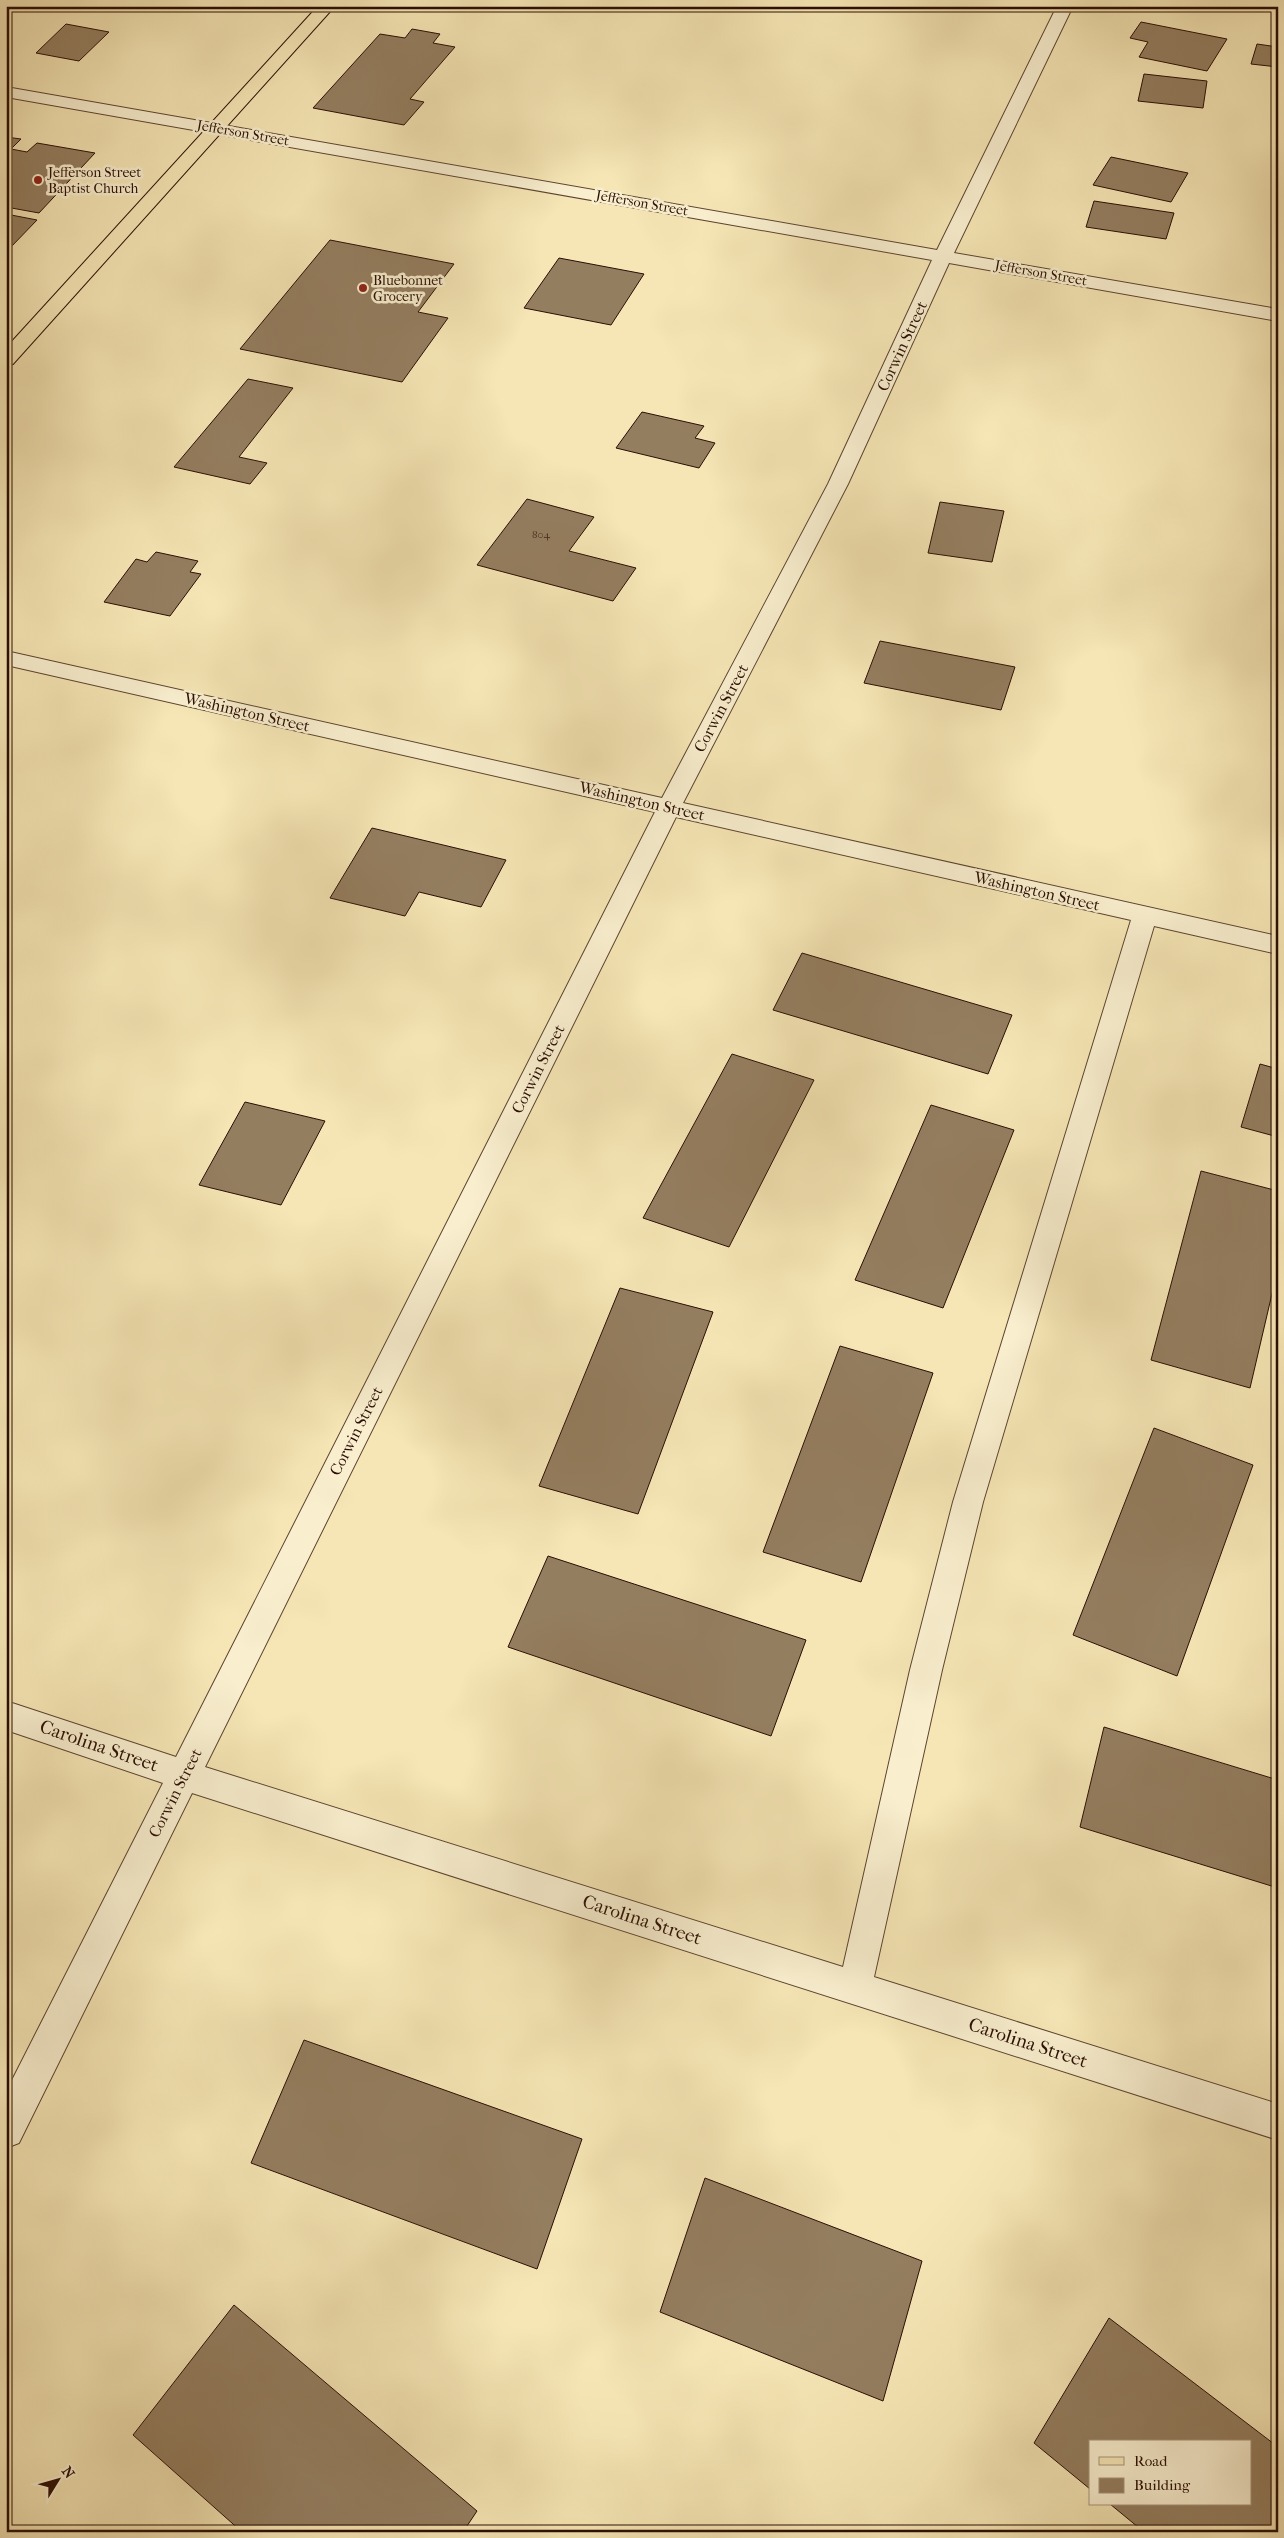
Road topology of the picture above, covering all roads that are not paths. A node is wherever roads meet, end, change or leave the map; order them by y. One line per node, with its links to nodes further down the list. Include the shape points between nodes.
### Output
1 (327, 6): 4 (main road)
2 (1065, 6): 5 (street, Corwin Street)
3 (6, 92): 4 (street, Jefferson Street)
4 (216, 129): 5 (street, Jefferson Street); 7 (main road)
5 (943, 256): 6 (street, Jefferson Street); 9 (street, Corwin Street, via 838,484)
6 (1278, 315)
7 (6, 360)
8 (6, 658): 9 (street, Washington Street)
9 (669, 808): 10 (street, Washington Street); 13 (street, Corwin Street)
10 (1145, 915): 11 (street, Washington Street); 14 (street, via 968,1502 926,1670)
11 (1278, 945)
12 (6, 1715): 13 (street, Carolina Street)
13 (184, 1775): 14 (street, Carolina Street); 16 (street, Corwin Street)
14 (855, 1988): 15 (street, Carolina Street)
15 (1278, 2122)
16 (6, 2130)

